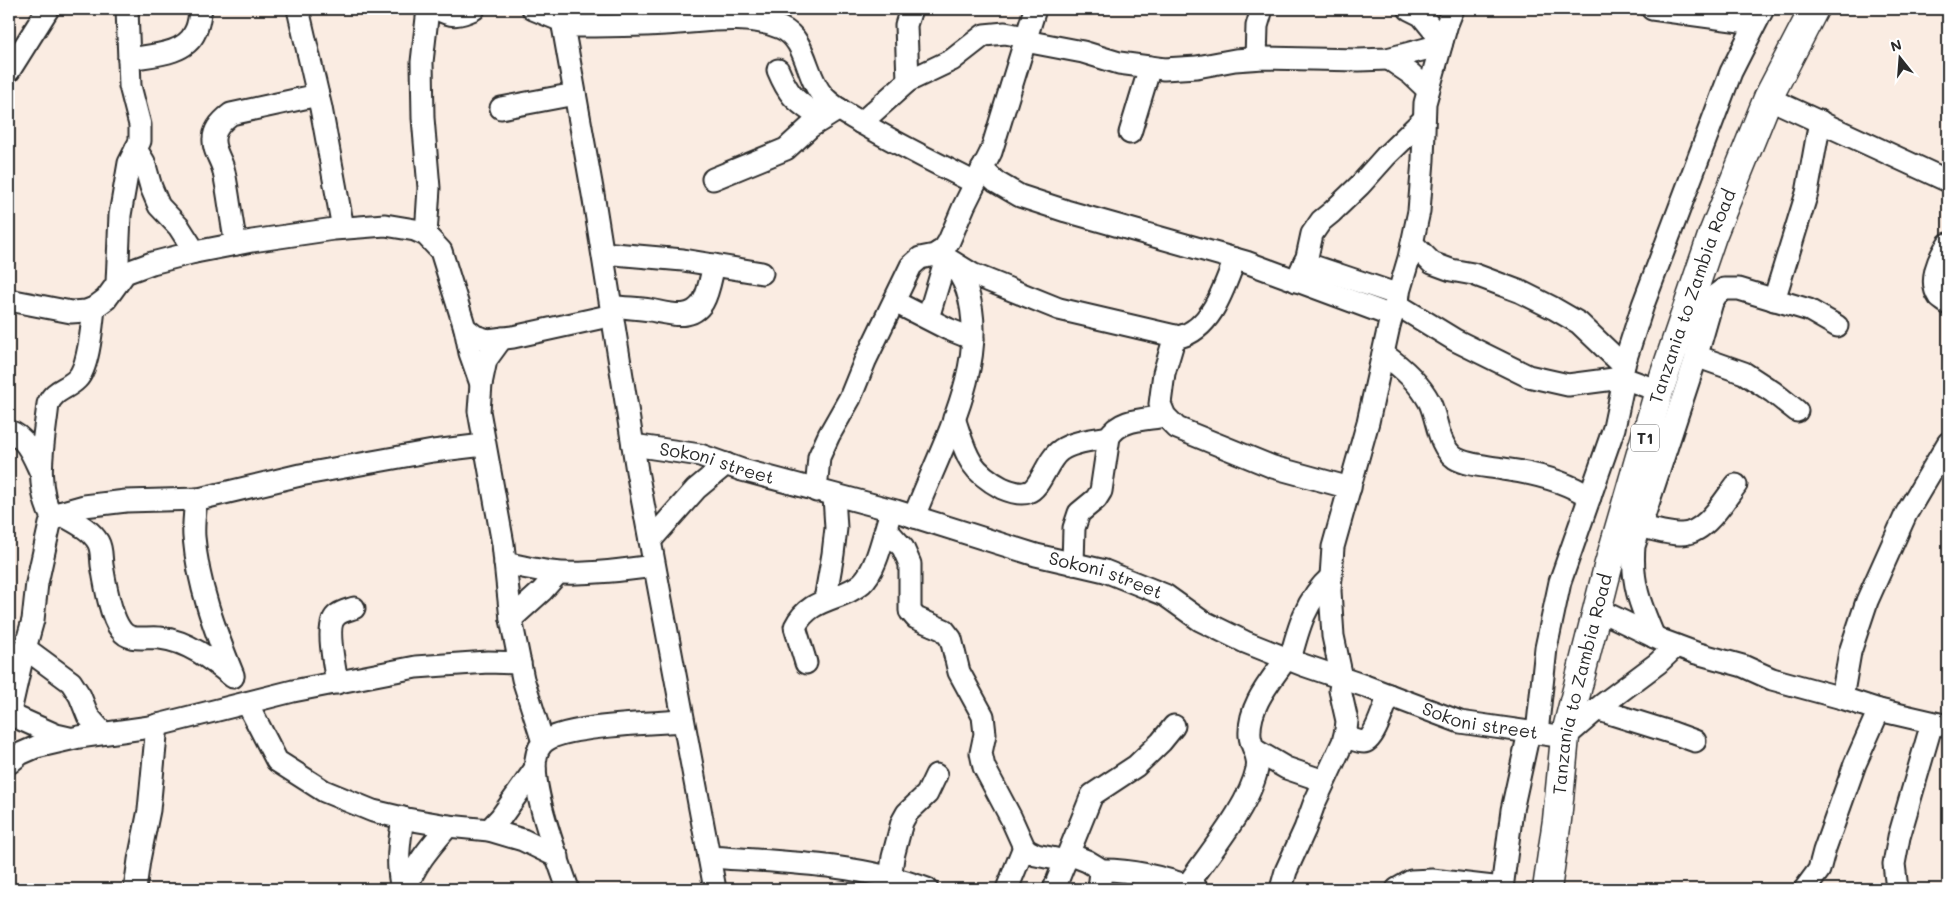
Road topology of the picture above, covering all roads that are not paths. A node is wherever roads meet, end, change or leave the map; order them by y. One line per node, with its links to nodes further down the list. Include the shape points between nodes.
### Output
1 (48, 9): 25 (street)
2 (127, 9): 21 (street)
3 (201, 9): 21 (street, via 196,31 187,44 165,53)
4 (298, 9): 29 (street)
5 (474, 9): 14 (street, via 459,16)
6 (533, 9): 17 (street)
7 (911, 9): 26 (street, via 906,25)
8 (1034, 9): 18 (street)
9 (1262, 9): 20 (street, via 1257,26)
10 (1409, 9): 19 (street, via 1421,15)
11 (1453, 9): 19 (street)
12 (1652, 9): 16 (street)
13 (1814, 9): 30 (highway, Tanzania to Zambia Road / T1)
14 (429, 10): 42 (street, via 422,62 429,188)
15 (743, 14): 17 (street, via 613,26); 32 (street, via 793,35)
16 (1759, 16): 69 (street, via 1731,72 1701,148 1643,305)
17 (561, 19): 28 (street)
18 (1026, 39): 23 (street, via 1119,63); 26 (street, via 1004,33 984,35 952,60); 38 (street, via 991,152)
19 (1441, 43): 22 (street); 27 (street)
20 (1256, 58): 22 (street); 23 (street, via 1182,68)
21 (129, 59): 37 (street, via 130,86 140,125 140,141)
22 (1389, 59): 27 (street)
23 (1150, 67): 36 (street)
24 (778, 70): 32 (street, via 786,90 794,99)
25 (9, 72)
26 (908, 81): 35 (street)
27 (1428, 90): 33 (street)
28 (575, 94): 31 (street); 47 (street)
29 (318, 95): 41 (street); 44 (street, via 231,114 218,128 215,148 224,171)
30 (1768, 98): 34 (street); 71 (highway, Tanzania to Zambia Road / T1, via 1712,236)
31 (501, 108)
32 (831, 114): 35 (street); 39 (street, via 810,127 786,149)
33 (1424, 120): 43 (street, via 1419,212); 51 (street, via 1321,220 1312,234)
34 (1820, 121): 40 (street); 55 (street, via 1807,193)
35 (861, 123): 38 (street, via 912,152)
36 (1130, 133)
37 (136, 149): 46 (street, via 144,162 159,206); 53 (street, via 129,163 120,215)
38 (979, 176): 48 (street, via 949,241); 49 (street, via 1020,196 1066,211)
39 (713, 179)
40 (1948, 181)
41 (343, 228): 42 (street, via 385,225); 44 (street)
42 (426, 235): 63 (street, via 441,251)
43 (1412, 243): 58 (street); 69 (street, via 1432,263 1521,292 1579,323)
44 (236, 244): 46 (street)
45 (1948, 244): 57 (street, via 1934,281 1938,296)
46 (195, 252): 53 (street, via 125,273)
47 (603, 253): 50 (street); 60 (street)
48 (946, 258): 56 (street, via 920,258 911,266); 61 (street); 64 (street, via 972,274 1059,309); 66 (street, via 967,290)
49 (1234, 259): 51 (street); 64 (street, via 1224,288 1208,316 1196,331)
50 (714, 265): 52 (street); 60 (street, via 703,302 696,311 687,315 649,310)
51 (1300, 272): 58 (street)
52 (762, 273)
53 (117, 283): 59 (street)
54 (9, 300): 59 (street, via 71,312)
55 (1774, 300): 62 (street, via 1810,310); 68 (street, via 1739,289 1724,289 1717,294 1707,314)
56 (894, 302): 61 (street); 84 (street, via 819,457)
57 (1948, 304)
58 (1396, 305): 67 (street); 69 (street, via 1455,340 1528,376 1568,385)
59 (94, 308): 81 (street, via 86,357 78,378 52,395 48,404)
60 (612, 311): 65 (street); 79 (street)
61 (928, 318): 66 (street)
62 (1837, 326)
63 (465, 328): 65 (street, via 488,340); 70 (street)
64 (1175, 336): 73 (street, via 1160,393)
65 (502, 338): 70 (street, via 486,360)
66 (973, 339): 74 (street, via 970,368)
67 (1383, 354): 83 (street); 85 (street, via 1403,367 1430,403 1441,438 1456,458 1550,478)
68 (1696, 356): 72 (street, via 1744,373); 90 (street)
69 (1622, 375): 71 (street); 85 (street, via 1614,428)
70 (481, 384): 78 (street, via 479,410)
71 (1659, 391): 99 (highway, Tanzania to Zambia Road / T1)
72 (1797, 410)
73 (1165, 416): 76 (street, via 1124,423); 83 (street, via 1178,428 1273,467)
74 (954, 418): 76 (street, via 969,460 977,472 1017,493 1028,492 1035,487 1060,450); 88 (street)
75 (9, 432): 81 (street, via 19,436 29,448)
76 (1109, 437): 93 (street, via 1101,491 1096,500 1079,513 1074,528)
77 (1948, 443): 107 (street, via 1906,514 1867,601)
78 (484, 445): 86 (street, via 300,475); 92 (street, via 491,469)
79 (633, 445): 80 (street, Sokoni street, via 700,455); 91 (street)
80 (726, 464): 84 (street, Sokoni street); 91 (street, via 696,489)
81 (41, 471): 87 (street, via 44,500)
82 (1736, 484): 90 (street, via 1706,523 1692,532 1680,534)
83 (1350, 488): 96 (street, via 1333,547)
84 (825, 494): 89 (street, Sokoni street); 97 (street, via 836,528)
85 (1590, 497): 122 (street, via 1560,582)
86 (196, 499): 87 (street, via 84,506); 108 (street, via 194,536 199,570 219,644)
87 (56, 516): 103 (street, via 44,544 33,620); 108 (street, via 90,532 98,542 115,620 126,636 176,642 194,649)
88 (914, 517): 89 (street, Sokoni street); 93 (street, Sokoni street)
89 (889, 520): 97 (street, via 876,558 862,583); 137 (street, via 910,564 910,611 916,618 944,630 952,639 959,672 983,716 985,734 981,753 984,767)
90 (1641, 527): 101 (street, via 1634,546 1634,583)
91 (650, 541): 94 (street)
92 (505, 563): 95 (street); 100 (street)
93 (1073, 564): 104 (street, Sokoni street, via 1105,571 1165,595 1200,620)
94 (654, 566): 95 (street); 118 (street)
95 (558, 572): 100 (street)
96 (1330, 577): 104 (street, via 1310,602); 109 (street, via 1333,636)
97 (826, 600): 106 (street, via 801,615 795,627)
98 (354, 608): 110 (street, via 334,617 330,626)
99 (1597, 609): 101 (street); 125 (highway, Tanzania to Zambia Road / T1)
100 (511, 620): 105 (street)
101 (1654, 637): 102 (street)
102 (1676, 646): 111 (street); 115 (street)
103 (25, 648): 117 (street); 123 (street, via 72,682 88,716)
104 (1288, 659): 109 (street, Sokoni street); 129 (street, via 1254,707 1249,725)
105 (520, 663): 110 (street, via 416,667); 128 (street)
106 (806, 663)
107 (1847, 664): 111 (street); 113 (street)
108 (233, 677): 114 (street)
109 (1342, 678): 112 (street, Sokoni street); 124 (street, via 1340,690 1347,720)
110 (337, 682): 114 (street)
111 (1812, 690): 113 (street)
112 (1389, 695): 122 (street, Sokoni street, via 1460,722); 124 (street, via 1374,735 1368,741)
113 (1842, 698): 116 (street)
114 (246, 704): 120 (street); 134 (street, via 277,761 324,790 373,811)
115 (1596, 710): 125 (street); 127 (street)
116 (1879, 710): 119 (street); 156 (street, via 1855,764 1819,870)
117 (9, 715): 126 (street)
118 (683, 721): 128 (street, via 566,732); 139 (street)
119 (1940, 724): 157 (street, via 1899,837 1894,864)
120 (157, 725): 123 (street); 145 (street, via 149,810)
121 (1174, 726): 140 (street, via 1136,766 1092,794)
122 (1533, 732): 125 (street, Sokoni street); 144 (street, via 1512,810)
123 (103, 734): 126 (street)
124 (1345, 736): 133 (street)
125 (1565, 737): 155 (highway, Tanzania to Zambia Road / T1)
126 (71, 738): 130 (street, via 36,747)
127 (1695, 741)
128 (543, 742): 131 (street, via 536,752)
129 (1255, 750): 133 (street, via 1286,768); 143 (street, via 1257,768 1244,804)
130 (9, 763)
131 (535, 769): 136 (street); 138 (street, via 539,800)
132 (936, 775): 141 (street, via 927,794 902,822)
133 (1324, 781): 153 (street)
134 (403, 818): 135 (street); 146 (street, via 398,854)
135 (448, 826): 136 (street); 147 (street, via 412,872)
136 (489, 830): 138 (street, via 522,840)
137 (1024, 847): 140 (street, via 1036,855); 151 (street)
138 (558, 857): 148 (street)
139 (709, 857): 141 (street, via 801,864); 149 (street)
140 (1068, 857): 142 (street, via 1087,861); 152 (street)
141 (890, 879): 150 (street)
142 (1099, 879): 143 (street, via 1119,869)
143 (1192, 888)
144 (1502, 888): 154 (street, via 1432,880 1411,881)
145 (136, 889)
146 (402, 889)
147 (406, 889)
148 (568, 889)
149 (715, 889)
150 (927, 889)
151 (1007, 889)
152 (1054, 889)
153 (1280, 889)
154 (1397, 889)
155 (1548, 889)
156 (1805, 889)
157 (1897, 889)

